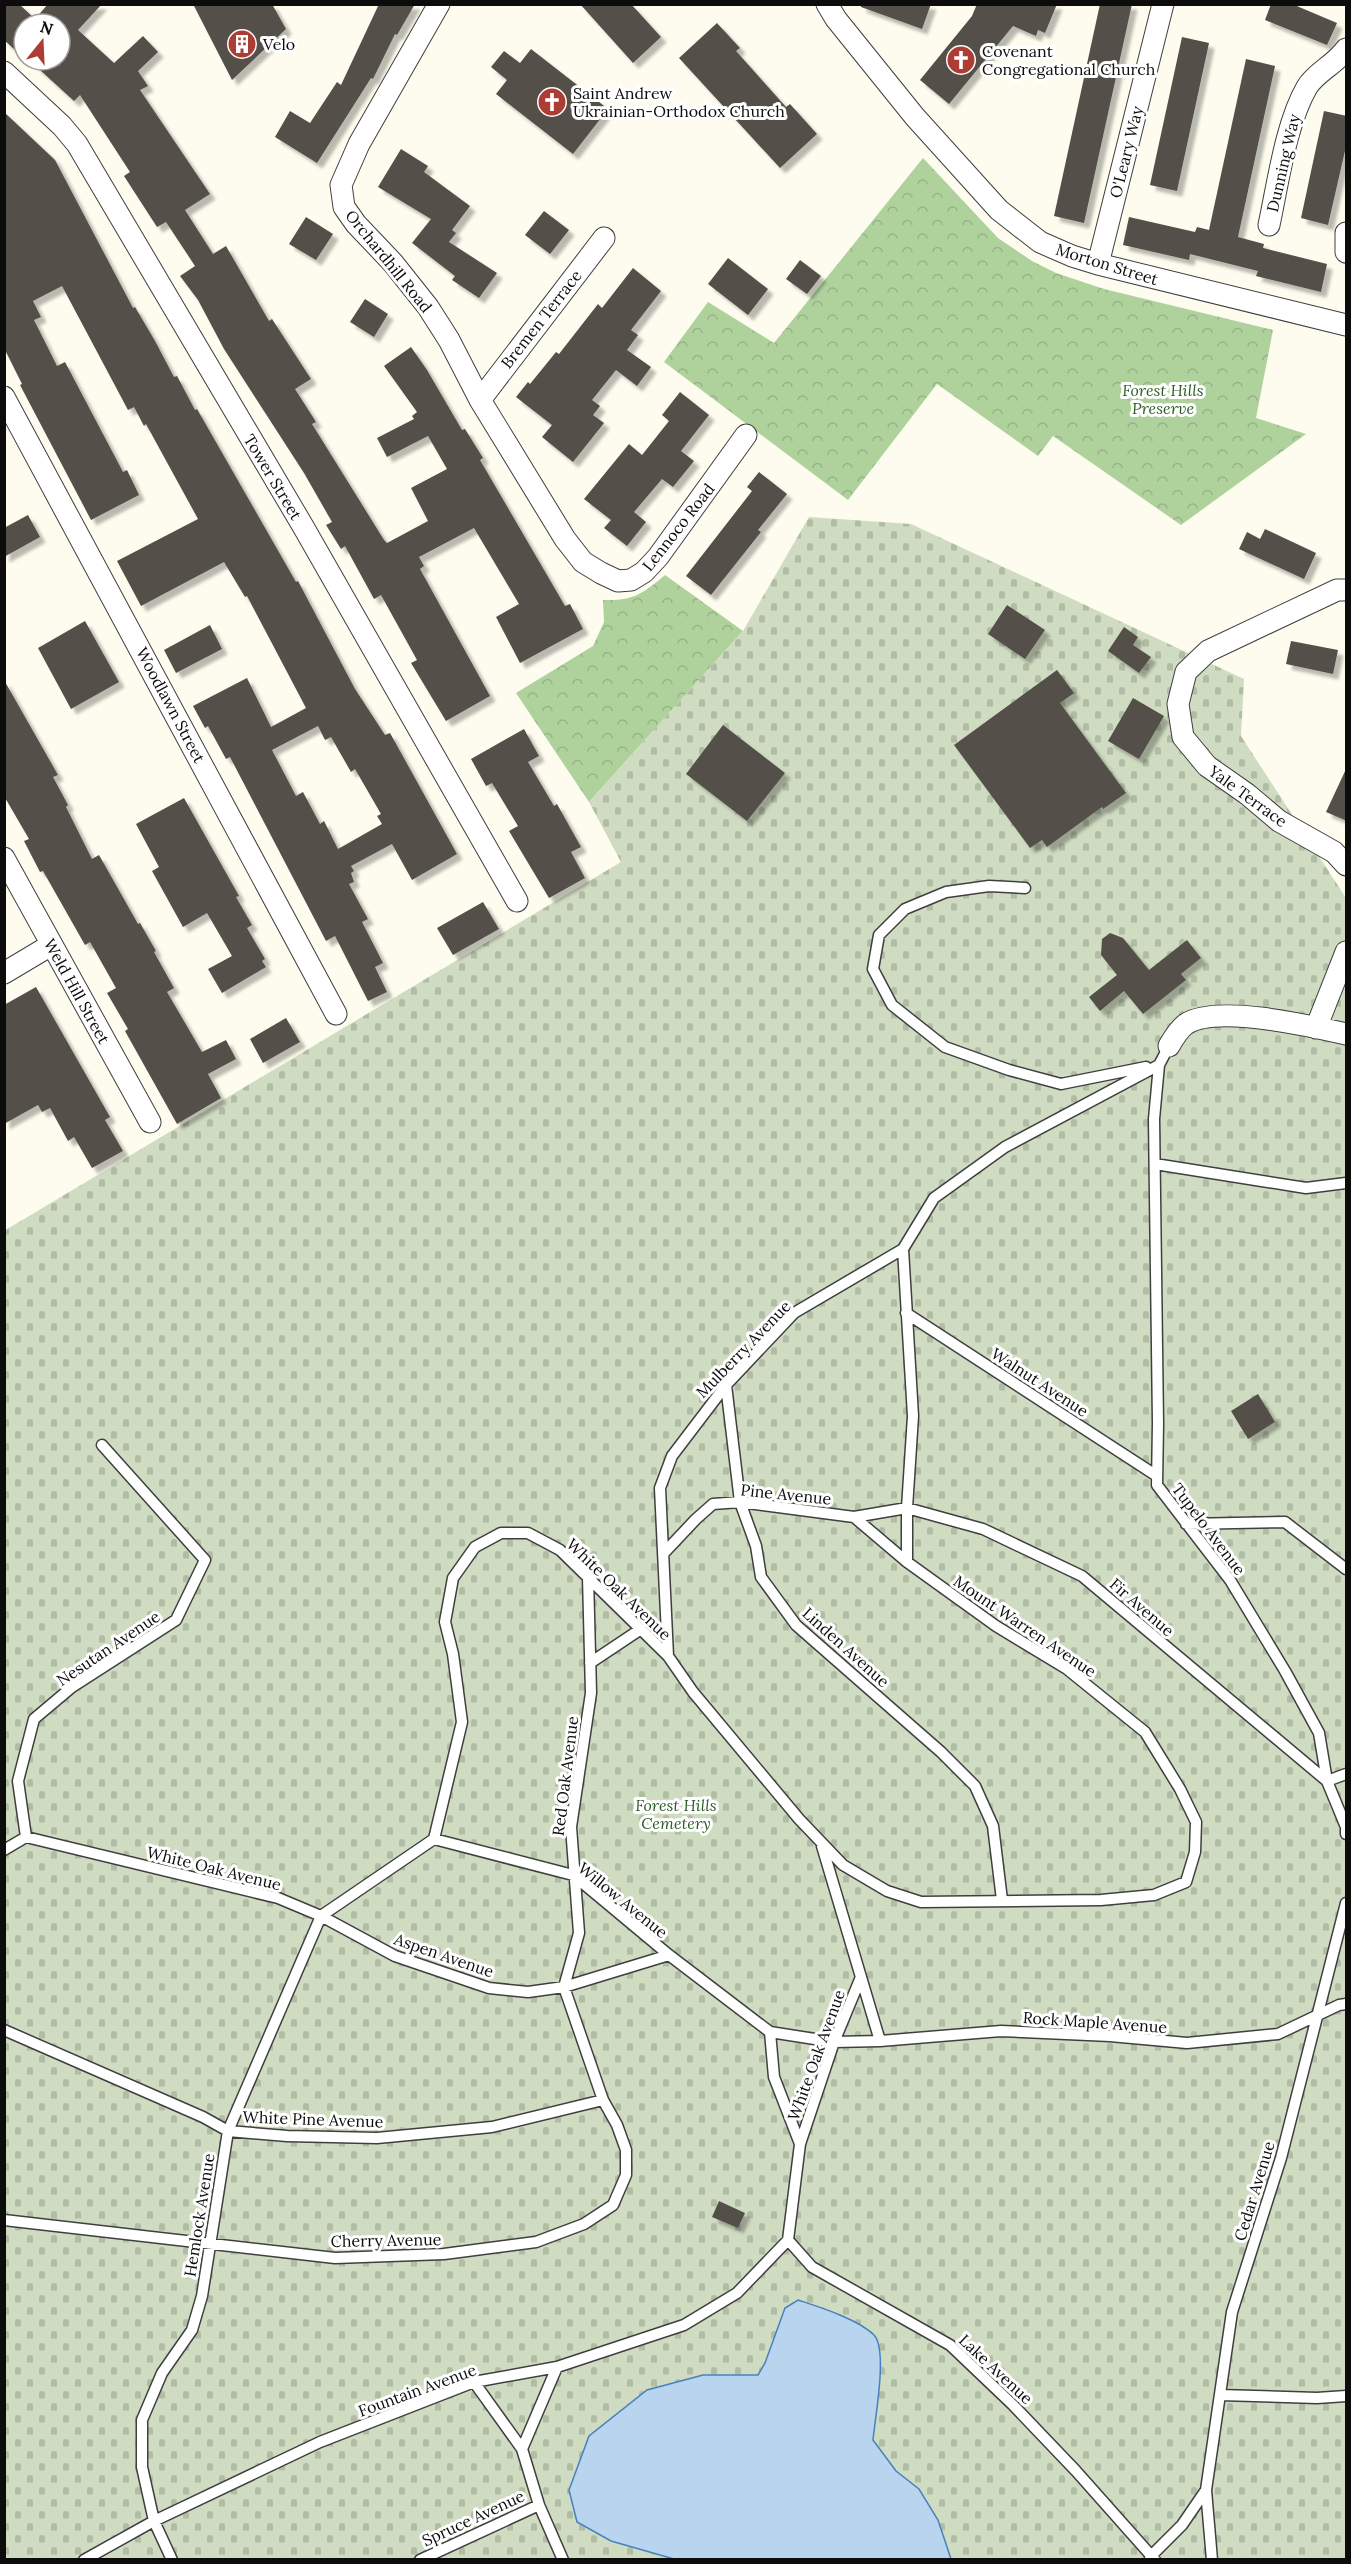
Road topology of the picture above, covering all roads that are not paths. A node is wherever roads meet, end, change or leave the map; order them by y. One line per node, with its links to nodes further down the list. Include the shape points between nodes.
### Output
1 (439, 4): 13 (street, Orchardhill Road, via 359,144 341,185 344,207 428,307)
2 (827, 4): 10 (street, Morton Street, via 915,117 999,210 1040,242)
3 (1163, 4): 10 (street, O'Leary Way)
4 (1347, 49): 6 (street, Dunning Way, via 1308,85 1295,110)
5 (4, 72): 20 (street, Tower Street, via 77,144)
6 (1269, 225)
7 (1347, 233): 9 (street)
8 (604, 238): 13 (street, Bremen Terrace)
9 (1347, 252)
10 (1098, 264): 11 (street, Morton Street)
11 (1347, 325)
12 (4, 397): 24 (street, Woodlawn Street)
13 (480, 400): 15 (street, Orchardhill Road, via 565,538)
14 (746, 435): 15 (street, Lennoco Road, via 644,572 631,580 618,581)
15 (592, 567)
16 (1347, 590): 18 (street, Yale Terrace, via 1337,590 1208,651 1186,672 1178,704 1183,737 1207,766 1280,821 1334,852)
17 (4, 858): 21 (street, Weld Hill Street)
18 (1347, 865)
19 (1025, 888): 27 (lane, via 989,885 946,892 905,909 879,935 873,969 892,1005 945,1047 1061,1084)
20 (518, 901)
21 (51, 945): 23 (street); 28 (street, Weld Hill Street)
22 (1347, 952): 25 (street)
23 (4, 973)
24 (336, 1014)
25 (1316, 1028): 26 (street); 27 (street, via 1248,1016 1208,1017 1186,1024)
26 (1347, 1034)
27 (1164, 1055): 29 (lane, Tupelo Avenue, via 1154,1119); 31 (lane, Mulberry Avenue, via 1005,1147 934,1198)
28 (150, 1122)
29 (1155, 1164): 30 (lane, via 1306,1188); 35 (lane, Tupelo Avenue)
30 (1347, 1183)
31 (903, 1249): 32 (lane); 33 (lane, Mulberry Avenue, via 794,1313)
32 (906, 1313): 35 (lane, Walnut Avenue); 37 (lane, via 913,1416)
33 (726, 1385): 36 (lane, Linden Avenue); 40 (lane, Mulberry Avenue, via 672,1456 660,1488)
34 (102, 1445): 50 (lane, Nesutan Avenue, via 205,1560 176,1620 72,1687 34,1719 18,1781)
35 (1157, 1476): 39 (lane, Tupelo Avenue, via 1157,1485)
36 (740, 1502): 38 (lane, Pine Avenue); 40 (lane, Pine Avenue, via 713,1504); 56 (lane, Linden Avenue, via 756,1546 761,1577 796,1625 975,1786 993,1826)
37 (907, 1508): 38 (lane, Pine Avenue); 41 (lane); 48 (lane, Fir Avenue, via 983,1529 1082,1576)
38 (854, 1517): 41 (lane)
39 (1186, 1524): 42 (lane, via 1285,1522); 48 (lane, Tupelo Avenue, via 1230,1581 1291,1681 1319,1733)
40 (663, 1554): 45 (lane, Mulberry Avenue)
41 (907, 1562): 56 (lane, Mount Warren Avenue, via 996,1626 1066,1668 1145,1732 1196,1822 1195,1852 1186,1882 1154,1895 1101,1900)
42 (1347, 1569)
43 (588, 1577): 44 (lane, White Oak Avenue); 46 (lane, Red Oak Avenue); 51 (lane, White Oak Avenue, via 560,1550 528,1533 501,1533 475,1547 453,1578 444,1622 453,1654 462,1722)
44 (641, 1629): 45 (lane, White Oak Avenue); 46 (lane)
45 (668, 1656): 52 (lane, White Oak Avenue, via 693,1692)
46 (590, 1663): 54 (lane, Red Oak Avenue, via 591,1693 571,1827)
47 (1347, 1774): 48 (lane)
48 (1327, 1781): 49 (lane)
49 (1347, 1834)
50 (26, 1837): 53 (lane); 58 (lane, White Oak Avenue, via 278,1898)
51 (434, 1839): 54 (lane, Willow Avenue); 58 (lane)
52 (821, 1842): 55 (lane, White Oak Avenue, via 843,1864); 60 (lane, White Oak Avenue)
53 (4, 1850)
54 (573, 1875): 59 (lane, Willow Avenue); 61 (lane, Red Oak Avenue, via 579,1933)
55 (887, 1891): 56 (lane, Mount Warren Avenue, via 921,1902)
56 (1002, 1900)
57 (1347, 1903): 63 (lane, Cedar Avenue)
58 (321, 1916): 61 (lane, Aspen Avenue, via 395,1956 489,1988 528,1992); 69 (lane, Hemlock Avenue)
59 (669, 1955): 61 (lane, Aspen Avenue); 65 (lane, Willow Avenue)
60 (861, 1977): 66 (lane, White Oak Avenue); 67 (lane, White Oak Avenue)
61 (564, 1987): 68 (lane)
62 (1347, 2004): 63 (lane, Rock Maple Avenue)
63 (1317, 2014): 66 (lane, Rock Maple Avenue, via 1278,2034 1187,2043 1001,2031); 76 (lane, Cedar Avenue, via 1281,2158 1233,2312)
64 (4, 2030): 69 (lane, White Pine Avenue)
65 (770, 2032): 67 (lane, Willow Avenue); 70 (lane, via 774,2078)
66 (880, 2041): 67 (lane, Rock Maple Avenue)
67 (834, 2042): 70 (lane, White Oak Avenue)
68 (603, 2100): 69 (lane, White Pine Avenue, via 492,2127 377,2138); 73 (lane, Cherry Avenue, via 626,2150 626,2175 613,2205 584,2224 536,2242 444,2254 335,2258)
69 (228, 2131): 73 (lane, Hemlock Avenue)
70 (800, 2144): 72 (lane)
71 (4, 2220): 73 (lane, Cherry Avenue)
72 (788, 2240): 74 (lane, Fountain Avenue, via 737,2293 684,2325); 82 (lane, Lake Avenue, via 812,2267 950,2345 1076,2471)
73 (210, 2242): 81 (lane, Hemlock Avenue, via 192,2330 162,2373 142,2420 142,2467)
74 (557, 2367): 75 (lane, Fountain Avenue); 78 (lane)
75 (474, 2382): 78 (lane); 81 (lane, Fountain Avenue, via 320,2442)
76 (1220, 2395): 77 (lane); 79 (lane, Cedar Avenue)
77 (1347, 2396)
78 (522, 2449): 80 (lane)
79 (1206, 2490): 82 (lane); 87 (lane)
80 (539, 2505): 85 (lane, Spruce Avenue); 86 (lane)
81 (154, 2521): 83 (lane, Fountain Avenue); 84 (lane, Hemlock Avenue)
82 (1152, 2558)
83 (84, 2559)
84 (172, 2559)
85 (420, 2559)
86 (563, 2559)
87 (1212, 2559)

